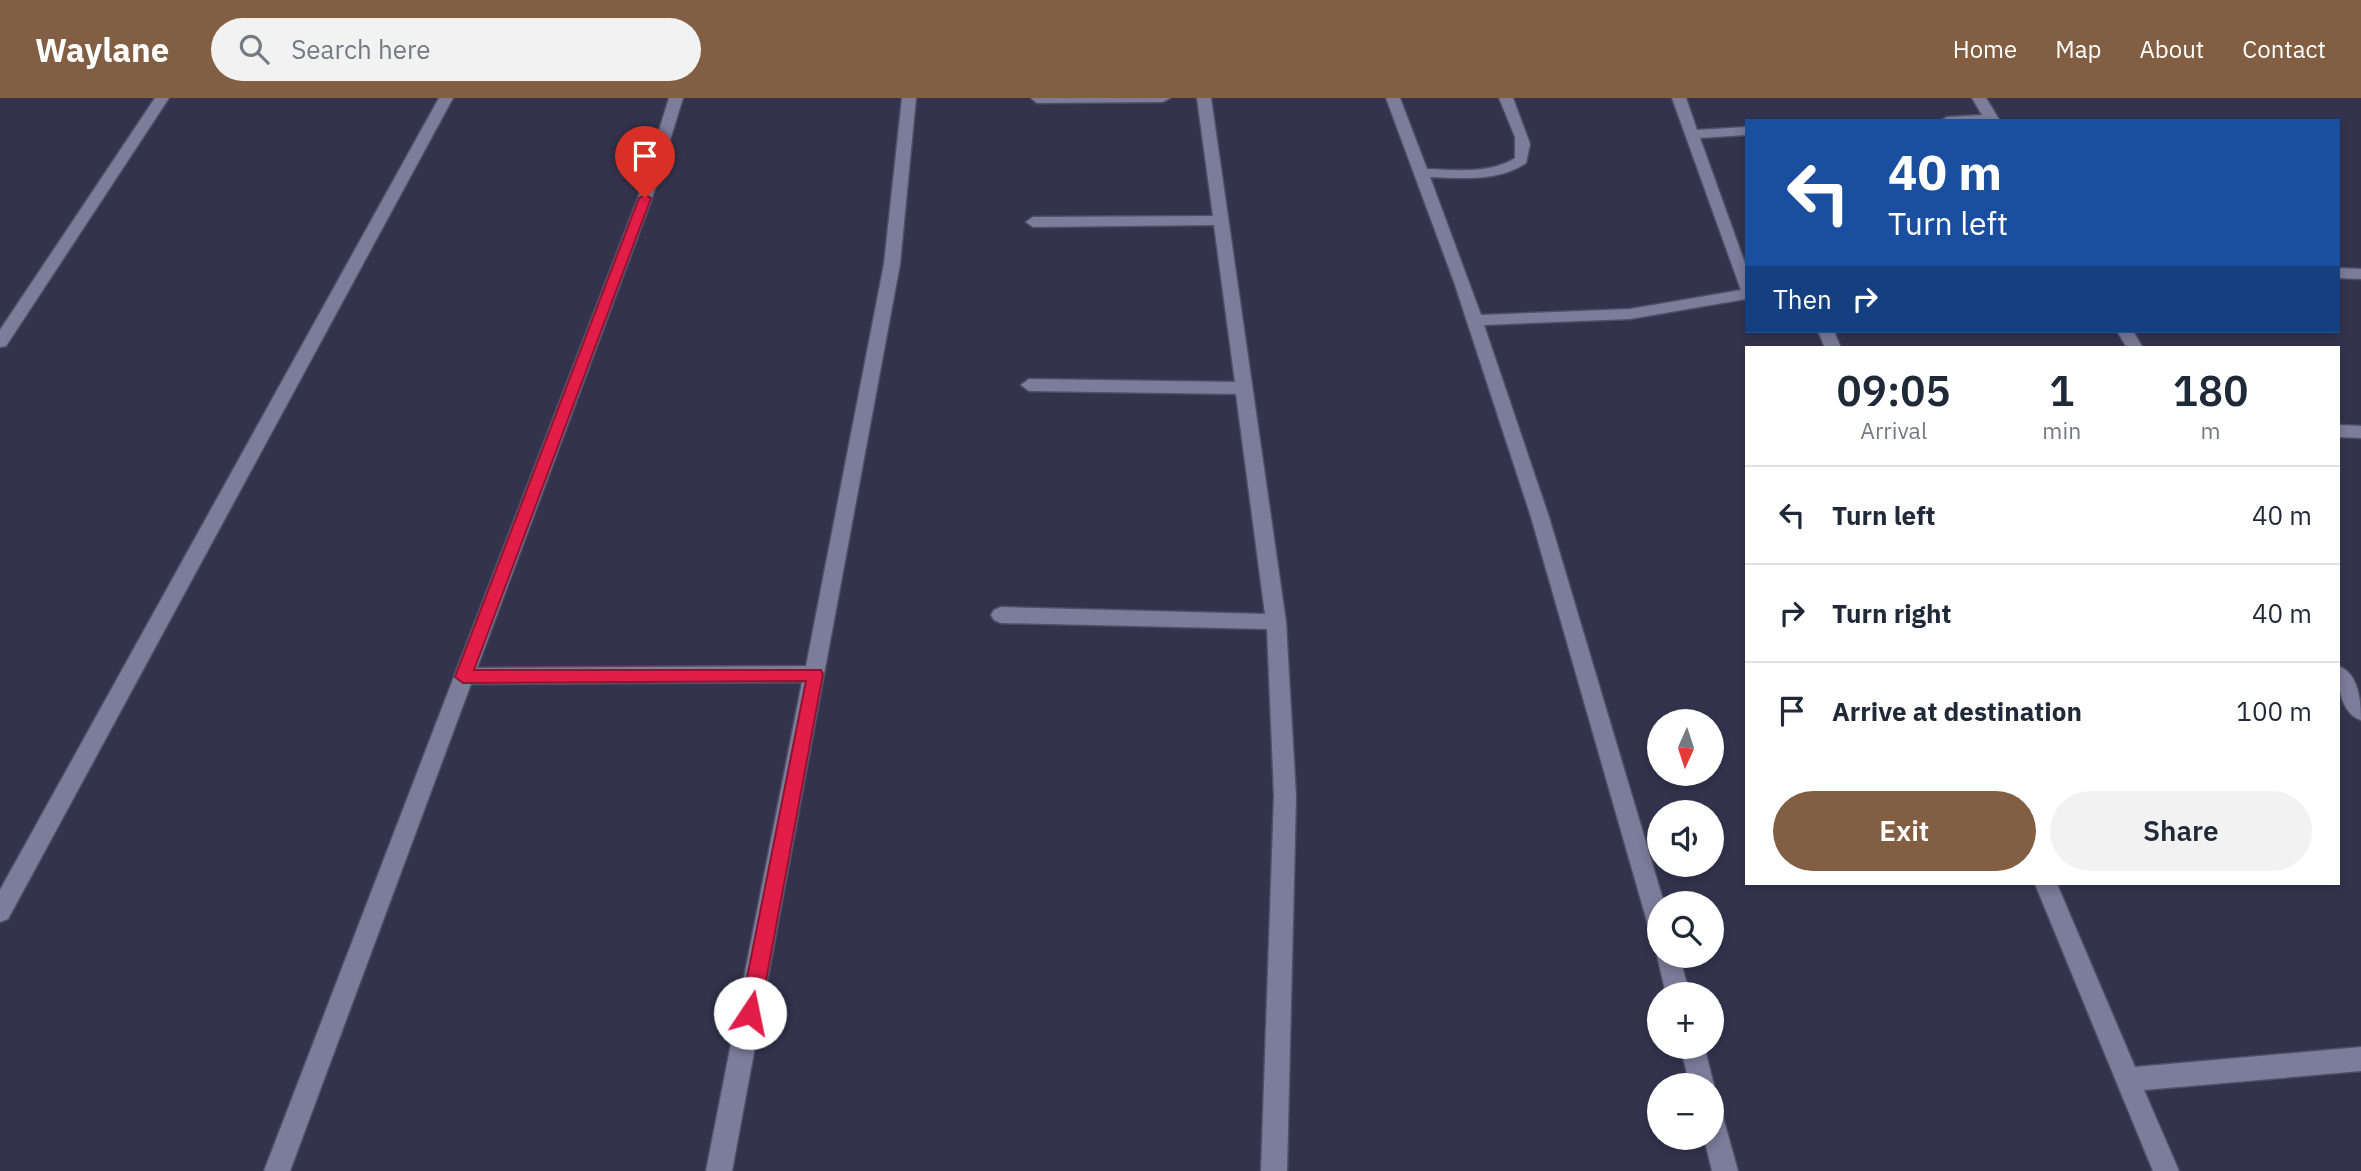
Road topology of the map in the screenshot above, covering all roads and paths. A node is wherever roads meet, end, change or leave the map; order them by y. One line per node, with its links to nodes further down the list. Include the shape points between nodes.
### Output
1 (162, 98): 23 (street)
2 (446, 98): 36 (street)
3 (676, 98): 31 (street, via 645,198)
4 (909, 98): 30 (street, via 892,264)
5 (1163, 98): 11 (street)
6 (1204, 98): 16 (street)
7 (1393, 98): 15 (street)
8 (1506, 98): 15 (street, via 1524,151 1521,161 1495,172)
9 (1679, 98): 14 (street)
10 (1979, 98): 12 (street)
11 (1037, 99)
12 (1991, 119)
13 (1745, 131): 14 (street)
14 (1693, 134): 20 (street)
15 (1420, 173): 22 (street)
16 (1220, 220): 17 (street); 25 (street)
17 (1033, 222)
18 (2340, 273): 19 (street)
19 (2361, 274)
20 (1745, 283)
21 (1745, 294): 22 (street, via 1630,314)
22 (1475, 320): 35 (street, via 1540,517)
23 (0, 342)
24 (1029, 385): 25 (street)
25 (1243, 388): 29 (street)
26 (2340, 431): 27 (street)
27 (2361, 432)
28 (1001, 615): 29 (street)
29 (1276, 622): 42 (street, via 1285,796)
30 (815, 674): 31 (street); 41 (street)
31 (463, 677): 40 (street)
32 (2340, 677): 33 (street)
33 (2361, 712)
34 (2046, 885): 38 (street)
35 (1649, 891)
36 (0, 912)
37 (2361, 1059): 38 (street)
38 (2127, 1080): 44 (street)
39 (1720, 1150): 43 (street)
40 (277, 1171)
41 (719, 1171)
42 (1273, 1171)
43 (1725, 1171)
44 (2166, 1171)

